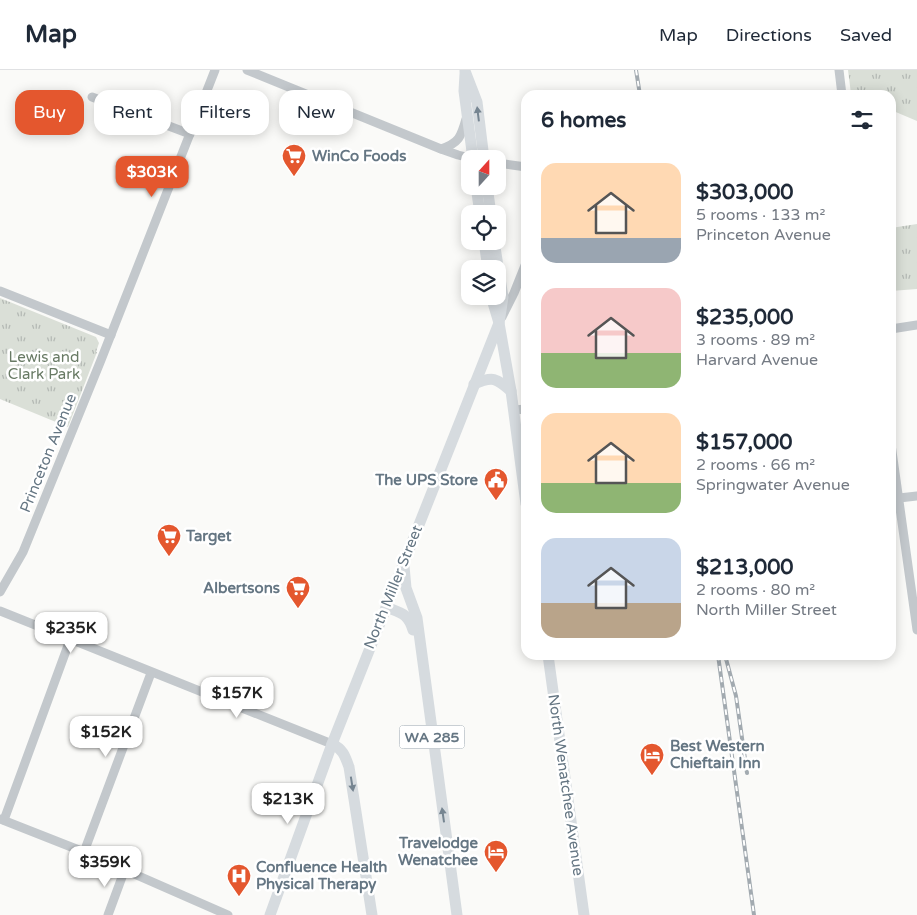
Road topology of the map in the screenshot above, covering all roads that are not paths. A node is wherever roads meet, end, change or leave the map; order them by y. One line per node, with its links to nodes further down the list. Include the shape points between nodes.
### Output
1 (215, 70): 5 (street, Princeton Avenue)
2 (248, 70): 11 (street)
3 (839, 70): 6 (street)
4 (465, 71): 8 (main road); 13 (main road, one-way to 4, via 477,102)
5 (207, 90)
6 (841, 90)
7 (92, 96): 9 (street)
8 (467, 117): 11 (street, via 458,140); 12 (main road)
9 (181, 131)
10 (190, 135): 24 (street, Princeton Avenue)
11 (441, 149): 14 (street)
12 (472, 150)
13 (483, 150)
14 (461, 155)
15 (506, 164): 16 (street)
16 (521, 166)
17 (495, 250): 21 (main road, WA 285, via 503,297)
18 (521, 276): 21 (street, North Miller Street)
19 (0, 291): 24 (street)
20 (494, 305): 21 (main road)
21 (499, 323): 25 (main road, North Miller Street / WA 285); 26 (main road)
22 (917, 325): 23 (street)
23 (896, 328)
24 (111, 335): 34 (street, Princeton Avenue, via 23,552)
25 (474, 384): 26 (main road, via 494,379); 33 (main road, North Miller Street / WA 285)
26 (511, 391): 28 (main road)
27 (521, 409): 28 (street)
28 (514, 410): 29 (main road)
29 (521, 465)
30 (896, 478): 32 (street)
31 (917, 496): 32 (street)
32 (899, 498): 37 (street)
33 (404, 560): 35 (main road, North Miller Street / WA 285); 39 (main road, WA 285, via 406,588 417,618)
34 (0, 592)
35 (386, 607): 39 (main road, WA 285, via 410,619); 42 (main road, North Miller Street / WA 285)
36 (0, 612): 38 (street)
37 (917, 630)
38 (70, 640): 41 (street); 43 (street)
39 (420, 644): 50 (main road, WA 285, one-way to 39)
40 (549, 660): 51 (main road, North Wenatchee Avenue)
41 (151, 673): 42 (street); 44 (street)
42 (332, 744): 48 (main road, North Miller Street); 49 (main road, one-way to 49, via 345,754 349,767)
43 (2, 819): 44 (street)
44 (84, 852): 45 (street)
45 (125, 869): 46 (street); 47 (street)
46 (108, 915)
47 (228, 915)
48 (270, 915)
49 (372, 915)
50 (456, 915)
51 (584, 915)

